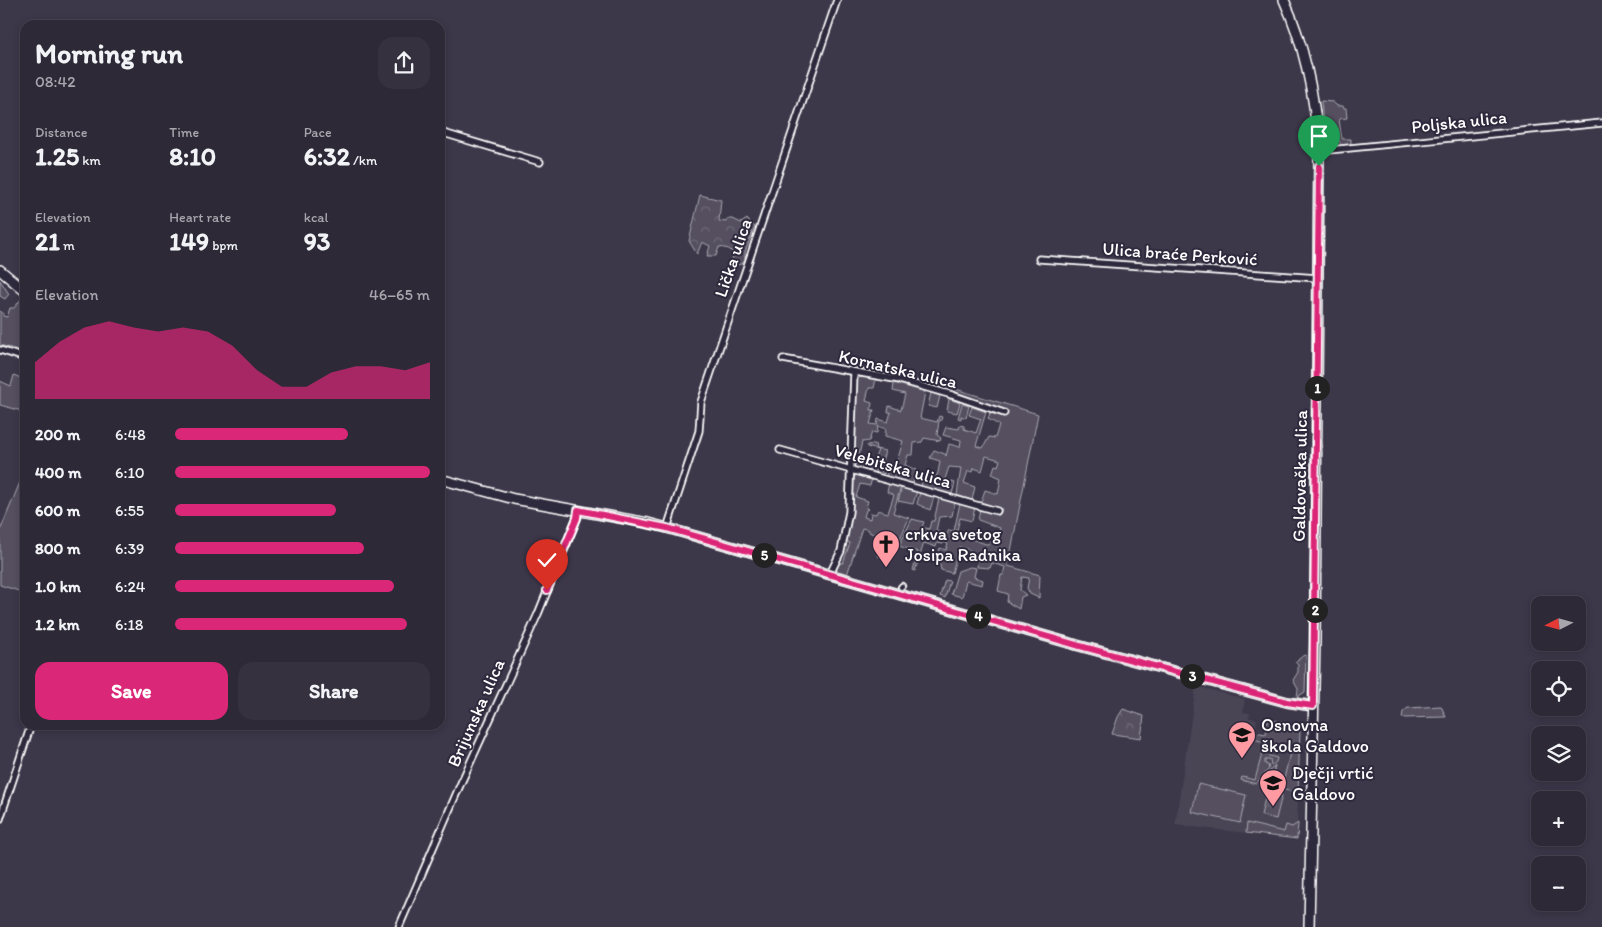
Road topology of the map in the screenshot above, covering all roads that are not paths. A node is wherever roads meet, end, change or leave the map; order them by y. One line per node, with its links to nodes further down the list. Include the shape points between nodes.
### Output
1 (837, 0): 21 (street, Lička ulica, via 701,402 699,431)
2 (1284, 0): 5 (main road, Galdovačka ulica, via 1312,85)
3 (1602, 123): 5 (street, Poljska ulica)
4 (445, 134): 6 (street)
5 (1319, 151): 9 (main road, Galdovačka ulica)
6 (540, 162)
7 (1039, 259): 9 (street, Ulica braće Perković)
8 (0, 270): 10 (main road)
9 (1318, 278): 23 (main road, Galdovačka ulica)
10 (20, 287)
11 (0, 350): 12 (street)
12 (20, 356)
13 (783, 359): 14 (street, Kornatska ulica)
14 (854, 373): 15 (street, Kornatska ulica, via 900,380); 17 (street)
15 (1004, 413)
16 (780, 450): 17 (street, Velebitska ulica)
17 (850, 470): 20 (street, Velebitska ulica); 22 (street, via 851,490 845,534)
18 (445, 480): 19 (main road, via 514,499)
19 (578, 510): 21 (main road); 26 (street, Brijunska ulica, via 538,614)
20 (997, 511)
21 (667, 528): 22 (main road)
22 (830, 574): 23 (main road, via 1080,646 1287,702)
23 (1313, 706): 27 (main road, Galdovačka ulica)
24 (28, 730): 25 (street)
25 (0, 820)
26 (399, 927)
27 (1309, 927)

